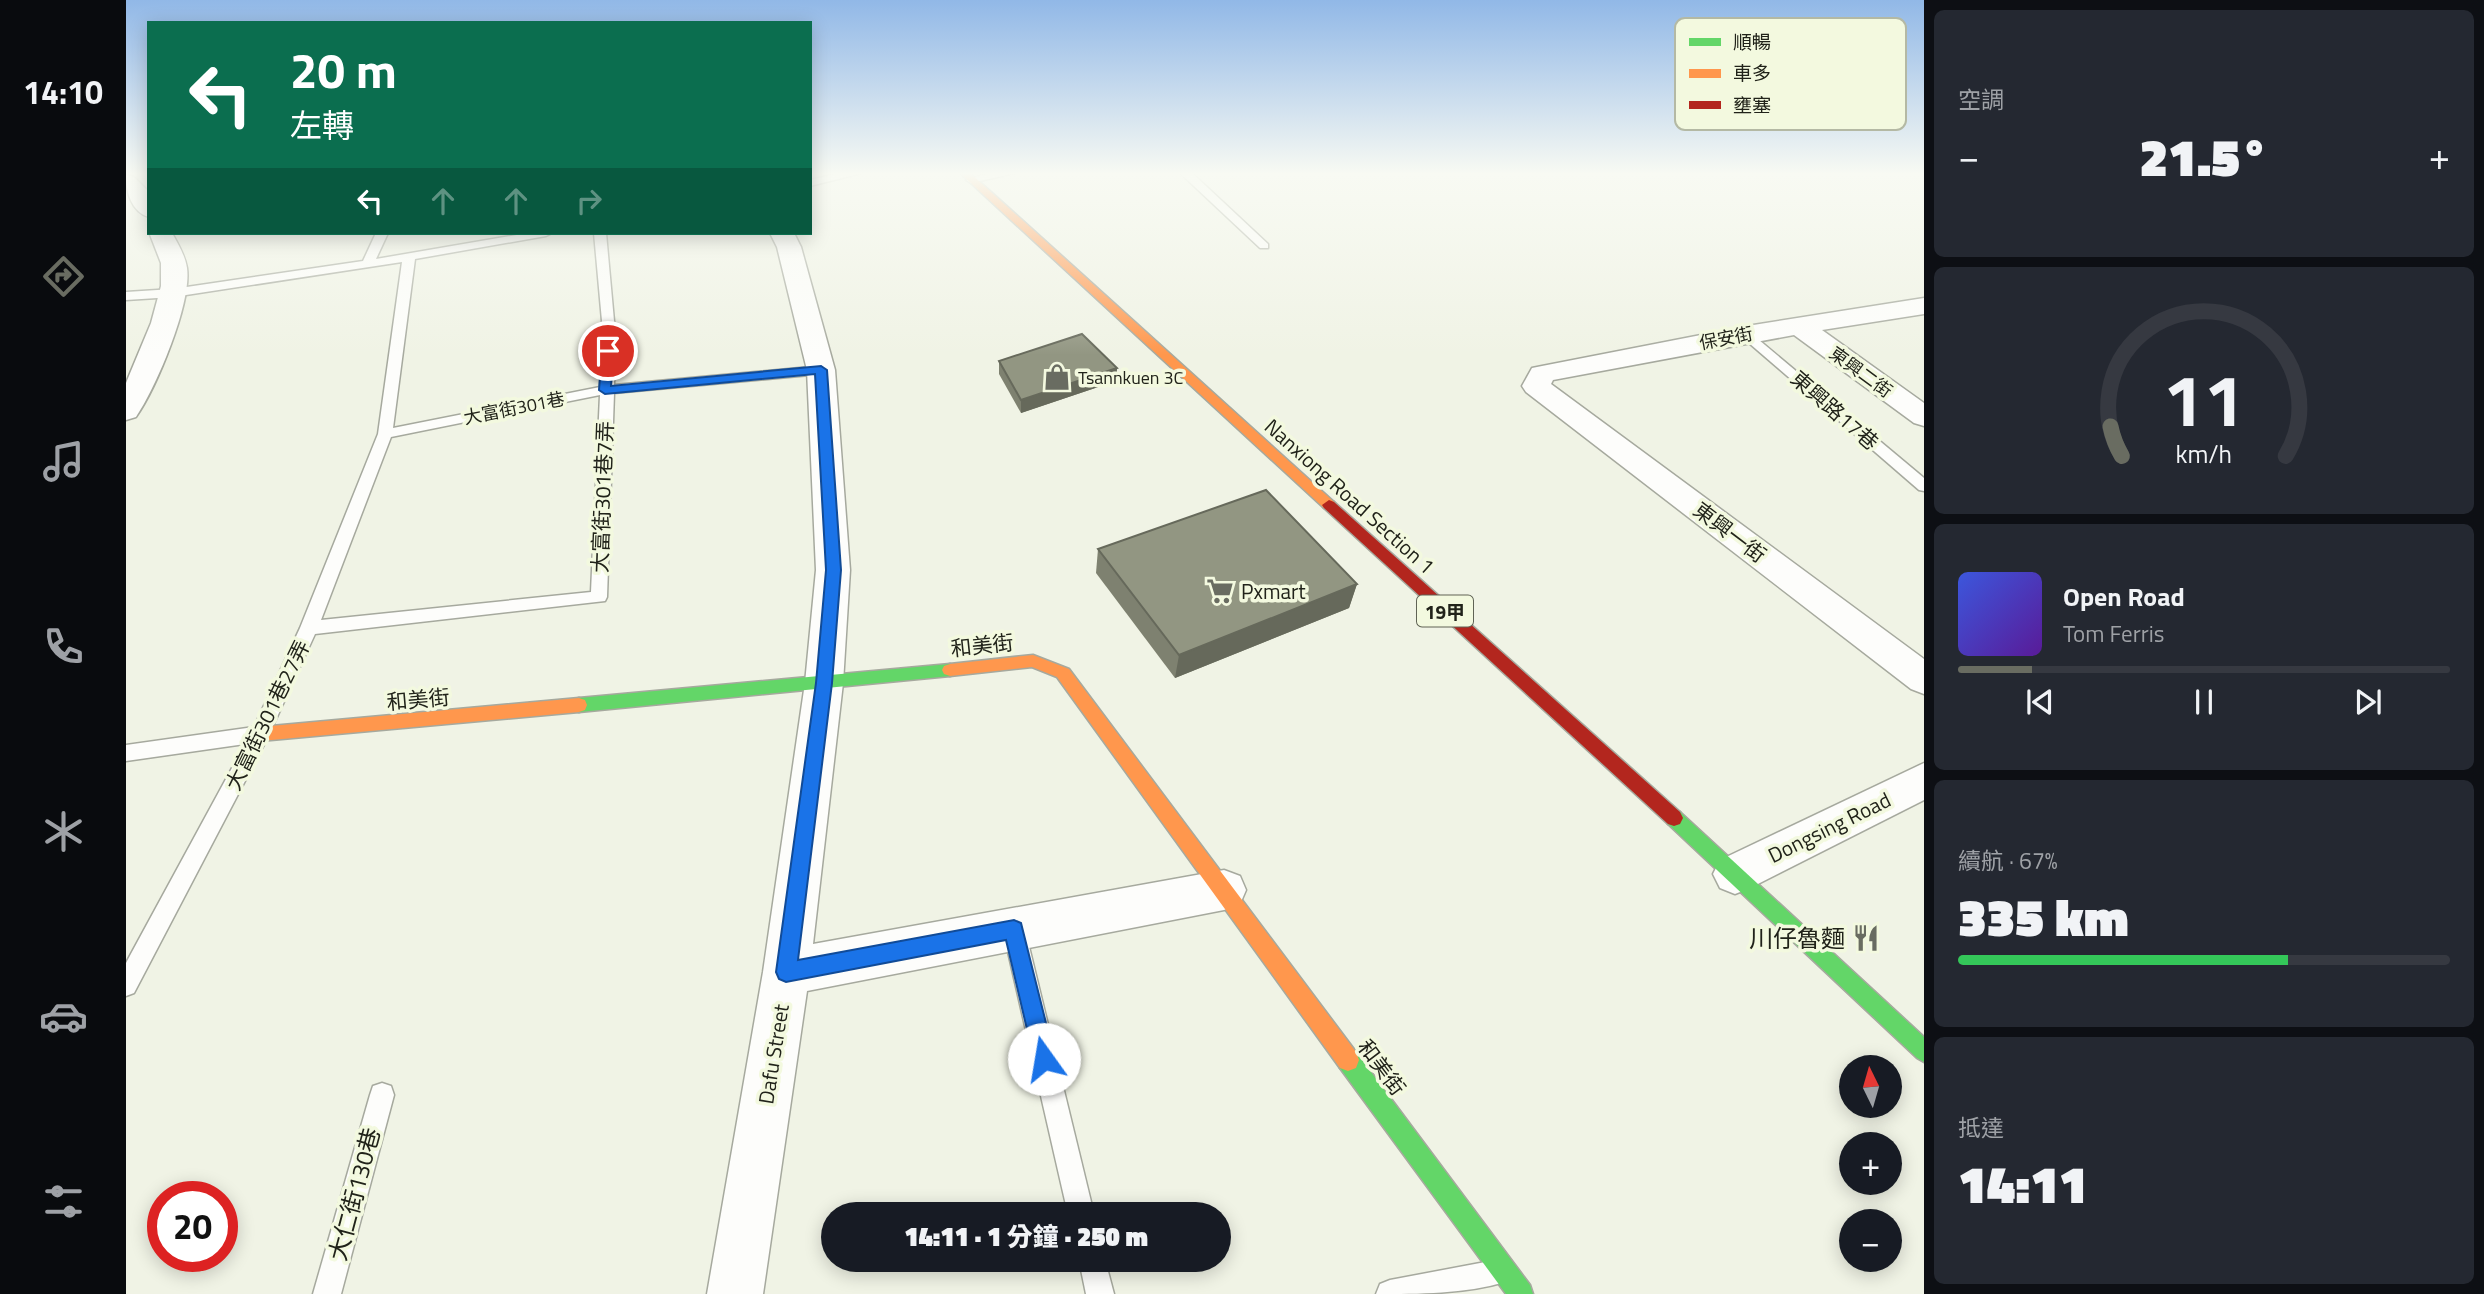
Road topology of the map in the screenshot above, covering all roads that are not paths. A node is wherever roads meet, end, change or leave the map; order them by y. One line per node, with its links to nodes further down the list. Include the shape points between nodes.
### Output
1 (1030, 233): 29 (main road, Nanxiong Road Section 1 / 19甲)
2 (1250, 233): 8 (lane)
3 (161, 235): 11 (street, via 176,271)
4 (381, 235): 10 (lane)
5 (535, 235): 9 (lane)
6 (600, 235): 18 (lane, 大富街301巷7弄, via 609,332)
7 (783, 235): 16 (street, Dafu Street)
8 (1264, 246)
9 (409, 257): 10 (lane); 21 (lane)
10 (368, 264): 11 (lane)
11 (173, 293): 12 (lane); 19 (street, via 139,392)
12 (126, 296)
13 (1924, 306): 14 (street, 保安街)
14 (1799, 326): 15 (street, 保安街); 20 (street, 東興二街)
15 (1747, 334): 17 (street, 保安街, via 1542,374); 22 (lane, 東興路17巷)
16 (821, 370): 18 (lane, 大富街301巷); 25 (street, Dafu Street, via 834,570)
17 (1536, 386): 24 (street, 東興一街)
18 (605, 390): 21 (lane, 大富街301巷); 23 (lane, 大富街301巷7弄, via 599,597)
19 (126, 411)
20 (1924, 417)
21 (385, 434): 23 (lane, 大富街301巷27弄)
22 (1924, 486)
23 (309, 628): 26 (lane, 大富街301巷27弄)
24 (1924, 679)
25 (824, 683): 26 (main road, 和美街); 30 (main road, 和美街, via 1033,661 1063,673); 32 (street, Dafu Street)
26 (260, 734): 27 (lane); 33 (lane, 大富街301巷27弄)
27 (126, 753)
28 (1924, 780): 29 (street, Dongsing Road)
29 (1735, 874): 34 (main road, Nanxiong Road Section 1 / 19甲)
30 (1224, 890): 31 (street); 37 (main road, 和美街)
31 (1014, 930): 32 (street); 36 (lane)
32 (786, 972): 40 (street, Dafu Street)
33 (126, 985)
34 (1924, 1051)
35 (382, 1095): 39 (lane, 大仁街130巷)
36 (1078, 1202)
37 (1506, 1271): 42 (lane); 43 (main road, 和美街)
38 (1095, 1272): 41 (lane)
39 (327, 1294)
40 (735, 1294)
41 (1100, 1294)
42 (1390, 1294)
43 (1521, 1294)

